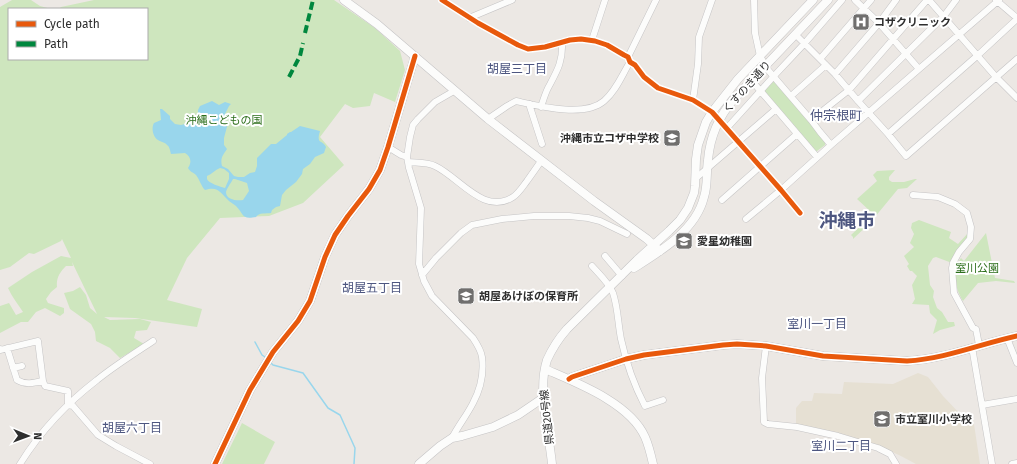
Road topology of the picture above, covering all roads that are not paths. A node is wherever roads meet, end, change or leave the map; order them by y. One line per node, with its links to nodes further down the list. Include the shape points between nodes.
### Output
1 (344, 0): 29 (street)
2 (442, 0): 19 (street)
3 (512, 0): 19 (street)
4 (605, 0): 25 (street)
5 (656, 0): 34 (street)
6 (712, 0): 47 (street, via 699,37)
7 (754, 0): 30 (street, via 755,34)
8 (813, 0): 30 (street, くすのき通り)
9 (828, 0): 23 (street, くすのき通り)
10 (842, 0): 27 (street)
11 (855, 0): 17 (street)
12 (871, 0): 17 (street)
13 (896, 0): 21 (street)
14 (928, 0): 18 (street); 24 (street)
15 (956, 0): 18 (street)
16 (997, 1): 20 (street); 22 (street)
17 (864, 9): 21 (street); 32 (street)
18 (944, 16): 22 (street); 28 (street)
19 (469, 18): 26 (street, via 528,49)
20 (1017, 19): 31 (street)
21 (879, 23): 24 (street); 38 (street)
22 (959, 34): 31 (street); 37 (street)
23 (796, 35): 27 (street); 36 (street, くすのき通り)
24 (893, 39): 28 (street); 42 (street)
25 (592, 40): 26 (street); 34 (street, via 607,45)
26 (562, 42): 50 (street, via 561,61)
27 (804, 44): 32 (street); 39 (street)
28 (905, 54): 37 (street); 48 (street)
29 (415, 56): 43 (street); 63 (street)
30 (760, 56): 36 (street); 52 (street, くすのき通り)
31 (978, 56): 40 (street); 59 (street)
32 (820, 59): 35 (street)
33 (1017, 59): 40 (street)
34 (629, 60): 47 (street, via 658,88); 50 (street, via 611,94 595,107 569,110)
35 (826, 65): 38 (street); 45 (street)
36 (765, 66): 39 (street); 41 (street, くすのき通り)
37 (919, 69): 53 (street)
38 (835, 74): 42 (street)
39 (774, 77): 44 (street); 45 (street)
40 (996, 78): 46 (street); 59 (street, via 906,156)
41 (752, 81): 44 (street); 55 (street, くすのき通り, via 728,105)
42 (848, 90): 48 (street); 56 (street)
43 (454, 91): 54 (street); 65 (street, via 435,102 413,125)
44 (760, 91): 51 (street); 57 (street)
45 (791, 96): 56 (street)
46 (1017, 98)
47 (693, 100): 52 (street)
48 (858, 101): 53 (street)
49 (530, 104): 50 (street); 54 (street, via 516,101); 61 (street)
50 (540, 107)
51 (776, 109): 58 (street); 60 (street)
52 (712, 112): 55 (street); 69 (street, くすのき通り, via 698,145)
53 (868, 113): 59 (street); 62 (street)
54 (488, 119): 66 (street)
55 (719, 120): 57 (street); 68 (street, くすのき通り, via 709,151)
56 (811, 120): 62 (street)
57 (727, 128): 60 (street)
58 (797, 134): 64 (street); 67 (street)
59 (888, 134)
60 (738, 142): 67 (street); 68 (street)
61 (542, 144)
62 (831, 144): 64 (street)
63 (388, 147): 65 (street); 105 (street, via 375,180 333,240 304,312 268,360 250,390)
64 (817, 157): 70 (street)
65 (408, 160): 66 (street, via 435,166 485,200 504,202 518,192); 79 (street, via 420,208 419,264)
66 (542, 160): 76 (street)
67 (760, 166): 70 (street); 72 (street)
68 (708, 168): 69 (street); 76 (street, くすのき通り, via 704,198 695,216 682,233)
69 (695, 179): 76 (street, くすのき通り, via 694,193 688,208)
70 (781, 190): 73 (street); 74 (street)
71 (912, 195): 86 (street, via 938,197 956,204 968,213 970,239 959,252 952,268 954,293 973,328 976,329)
72 (722, 200)
73 (800, 213)
74 (746, 219)
75 (627, 234): 79 (street, via 588,218 534,216 502,219 472,225 436,258)
76 (657, 248): 80 (street, くすのき通り, via 637,260)
77 (605, 256): 80 (street)
78 (592, 266): 81 (street)
79 (422, 275): 101 (street, via 432,296 473,338 482,357 479,389)
80 (622, 276): 81 (street, くすのき通り)
81 (609, 287): 89 (street, via 617,312); 93 (street, くすのき通り, via 559,338)
82 (1017, 336): 83 (street)
83 (1007, 338): 86 (street); 90 (street)
84 (153, 341): 99 (street, via 97,379)
85 (766, 346): 86 (street, via 823,356 907,360 933,358); 89 (street, via 723,345); 109 (street, via 762,378 764,422 838,436 878,448 890,454)
86 (975, 346): 100 (street)
87 (8, 348): 88 (street); 92 (street); 95 (street, via 38,341)
88 (0, 349)
89 (626, 359): 94 (street); 98 (street, via 645,406)
90 (1017, 363)
91 (22, 366): 92 (street)
92 (13, 368): 95 (street, via 20,382 28,384)
93 (545, 369): 94 (street); 96 (street, 県道20号線)
94 (569, 379): 108 (street, via 613,402 633,420 645,437)
95 (43, 381): 99 (street, via 45,386 68,391)
96 (543, 398): 101 (street, via 518,416 493,427); 107 (street, 県道20号線)
97 (1017, 399): 100 (street)
98 (663, 400)
99 (68, 405): 103 (street); 104 (street, via 72,406 98,435)
100 (982, 405): 110 (street)
101 (452, 438): 106 (street)
102 (1017, 463): 111 (street)
103 (20, 464)
104 (150, 464)
105 (215, 464)
106 (419, 464)
107 (552, 464)
108 (653, 464)
109 (896, 464)
110 (992, 464)
111 (1012, 464)

